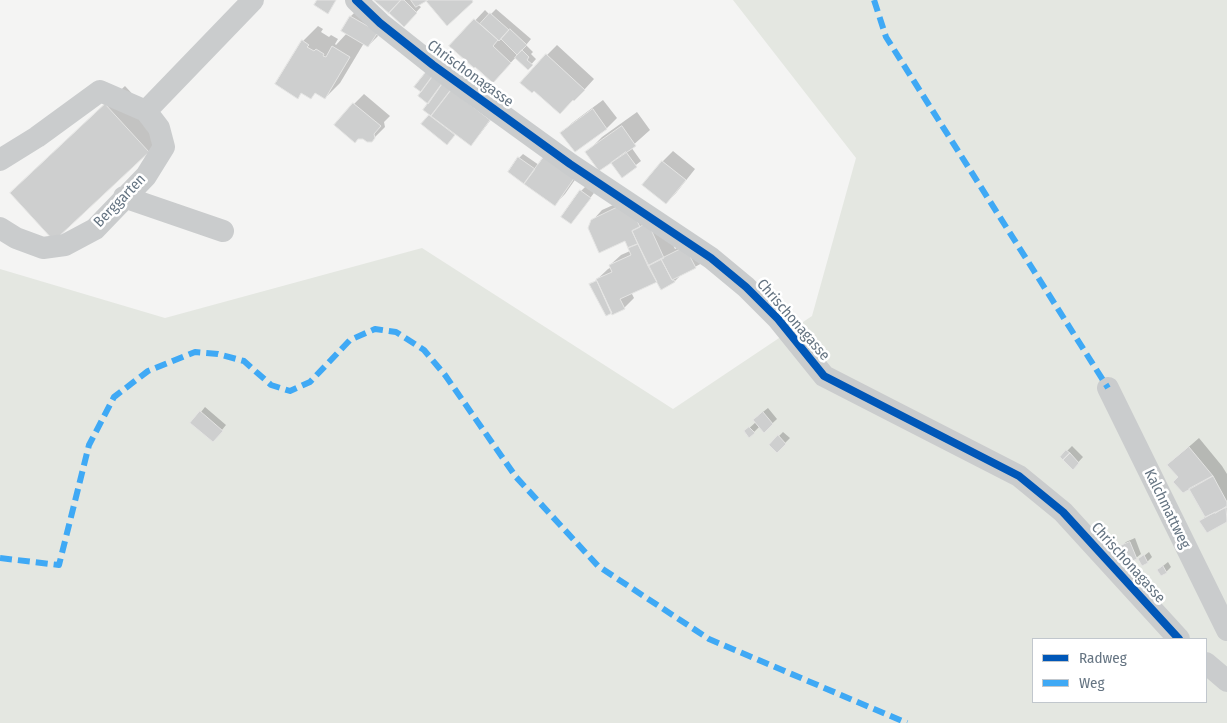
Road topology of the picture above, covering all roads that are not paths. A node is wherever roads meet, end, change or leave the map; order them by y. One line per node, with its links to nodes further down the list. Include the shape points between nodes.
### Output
1 (253, 0): 3 (street)
2 (356, 0): 10 (street, Chrischonagasse, via 433,64 570,164 711,258 746,286 778,319 824,376 1019,476 1063,512)
3 (146, 110): 4 (street, via 100,91 38,137); 5 (street, Berggarten, via 159,128 164,147 146,176)
4 (0, 160)
5 (124, 197): 6 (street, Berggarten, via 95,229 65,245 43,248); 7 (street)
6 (0, 228)
7 (223, 231)
8 (1108, 388): 9 (street, Kalchmattweg)
9 (1227, 630)
10 (1178, 638)
11 (1207, 664): 12 (street)
12 (1227, 681)

